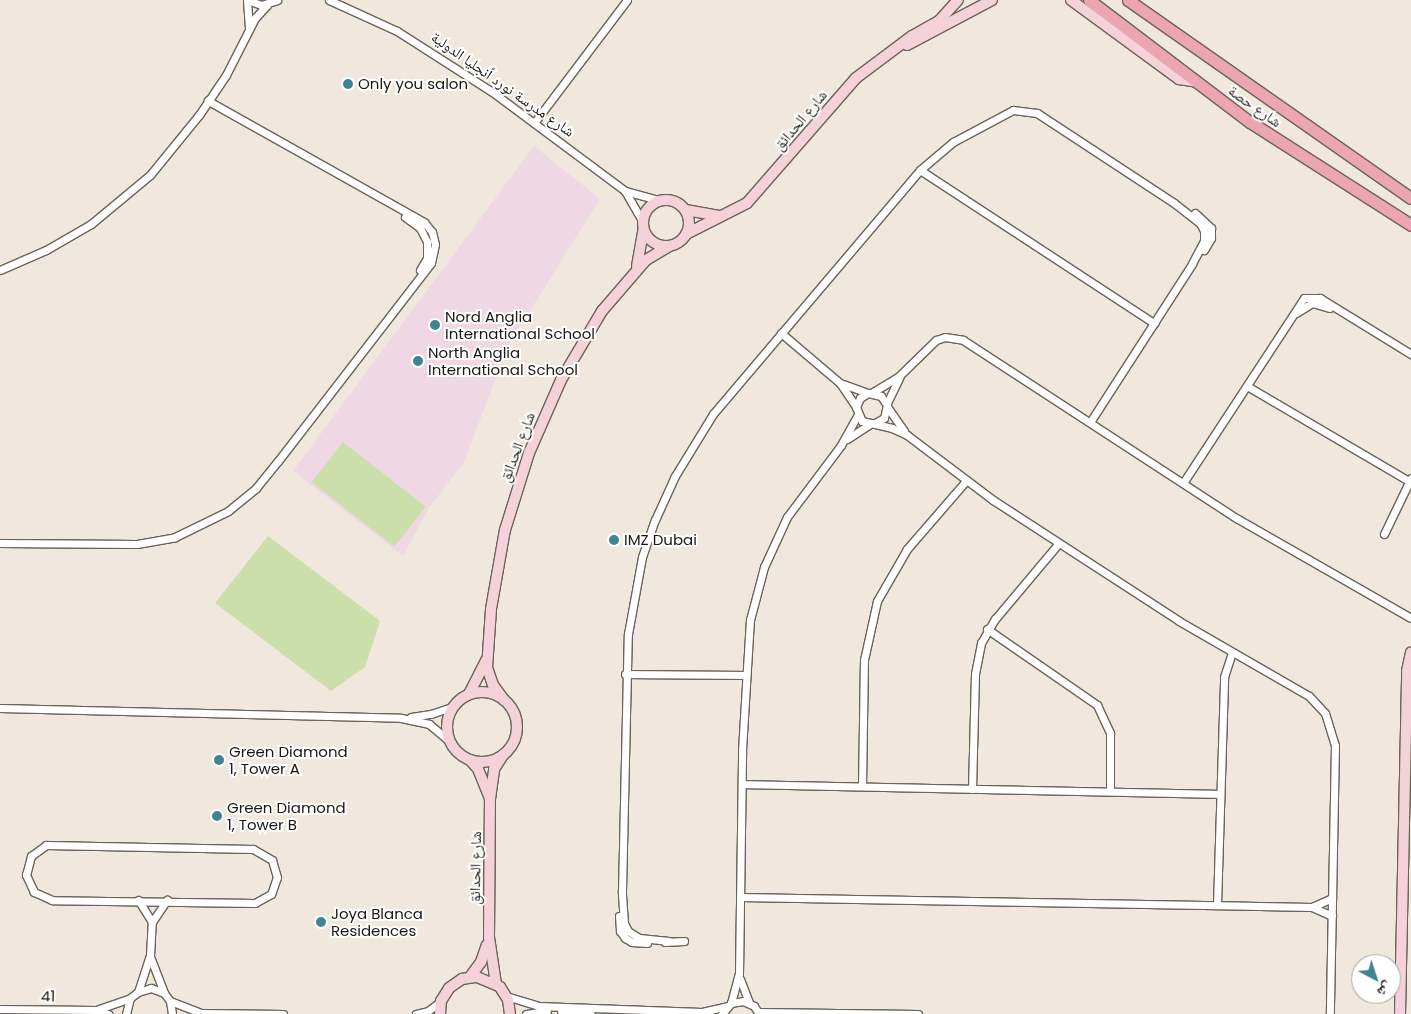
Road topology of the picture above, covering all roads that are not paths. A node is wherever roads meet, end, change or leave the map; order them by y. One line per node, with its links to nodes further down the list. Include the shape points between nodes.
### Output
1 (247, 0): 10 (street); 11 (street)
2 (277, 0): 10 (street)
3 (329, 0): 15 (street, شارع مدرسة نورد أنجليا الدولية, via 417,42)
4 (627, 0): 15 (street)
5 (958, 0): 12 (street, شارع الحدائق, via 938,21)
6 (992, 0): 12 (street, شارع الحدائق, via 921,39)
7 (1071, 0): 13 (street, via 1179,79)
8 (1089, 0): 13 (main road, شارع حصة)
9 (1128, 0): 18 (main road, شارع حصة)
10 (267, 5): 11 (street)
11 (247, 35): 14 (street)
12 (898, 47): 21 (street, شارع الحدائق, via 856,78 756,194)
13 (1197, 82): 23 (main road, شارع حصة, via 1250,122)
14 (208, 101): 27 (street, via 168,156 112,209 69,238); 45 (street, via 424,222 432,232 435,244 431,263 256,488 228,511 175,537 137,544)
15 (534, 123): 17 (street, شارع مدرسة نورد أنجليا الدولية)
16 (920, 170): 28 (street); 28 (street, via 952,142 1008,112 1028,110 1205,220 1211,228 1209,242); 29 (street)
17 (625, 191): 19 (street, شارع مدرسة نورد أنجليا الدولية); 22 (street, شارع مدرسة نورد أنجليا الدولية)
18 (1411, 198)
19 (658, 200): 20 (street, via 672,200); 22 (street, via 645,211)
20 (686, 210): 21 (street, via 705,216); 24 (street, via 689,218)
21 (726, 215): 24 (street)
22 (643, 225): 25 (street, via 656,244); 26 (street, via 641,257)
23 (1411, 225)
24 (686, 234): 25 (street)
25 (669, 246): 26 (street)
26 (636, 269): 51 (street, شارع الحدائق, via 602,311 581,345 544,416 529,453 499,561)
27 (0, 270)
28 (1154, 323): 37 (street)
29 (781, 333): 32 (street); 52 (street, via 713,414 664,498 642,557 634,595)
30 (1411, 354): 33 (street, via 1320,298 1308,297 1298,304)
31 (903, 372): 34 (street); 35 (street); 37 (street, via 936,340 964,340)
32 (840, 383): 34 (street); 36 (street)
33 (1247, 386): 41 (street); 43 (street)
34 (871, 393): 35 (street, via 881,396); 36 (street, via 860,398)
35 (887, 405): 38 (street, via 884,418); 39 (street)
36 (857, 411): 38 (street); 40 (street)
37 (1090, 422): 43 (street)
38 (872, 424): 39 (street); 40 (street)
39 (907, 436): 42 (street)
40 (841, 444): 53 (street, via 802,493 774,541 750,620)
41 (1410, 480): 44 (street)
42 (966, 481): 46 (street); 63 (street, via 907,549 885,583 875,608 864,660)
43 (1183, 483): 47 (street, via 1266,536)
44 (1384, 534)
45 (0, 543)
46 (1059, 543): 48 (street); 50 (street)
47 (1411, 618)
48 (988, 630): 64 (street, via 977,658 975,674); 65 (street, via 1097,705 1110,733)
49 (1411, 652): 68 (street, via 1407,671)
50 (1232, 653): 66 (street, via 1224,676); 70 (street, via 1309,696 1330,723 1335,746)
51 (486, 659): 54 (street); 55 (street, via 490,677)
52 (626, 674): 53 (street); 78 (street, via 624,923 628,931 639,938)
53 (745, 675): 62 (street)
54 (469, 694): 55 (street, via 491,693); 56 (street)
55 (504, 700): 60 (street, via 513,711 517,725 515,739)
56 (454, 706): 58 (street, via 431,714); 59 (street, via 447,721)
57 (0, 708): 58 (street)
58 (400, 718): 59 (street, via 429,724)
59 (450, 741): 61 (street, via 460,755)
60 (503, 755): 61 (street, via 484,762); 67 (street, شارع الحدائق, via 494,769)
61 (470, 760): 67 (street, via 478,769)
62 (742, 784): 63 (street); 69 (street)
63 (862, 786): 64 (street)
64 (972, 789): 65 (street)
65 (1110, 791): 66 (street)
66 (1220, 794): 73 (street)
67 (490, 799): 77 (street, شارع الحدائق)
68 (1408, 800): 107 (street)
69 (740, 897): 73 (street); 80 (street)
70 (1332, 898): 74 (street); 75 (street)
71 (138, 900): 72 (street); 72 (street, via 42,897 29,884 27,865 38,849 55,845 253,849 266,854 276,868 277,877 271,894 256,903); 76 (street)
72 (167, 900): 76 (street)
73 (1218, 905): 74 (street)
74 (1312, 907): 75 (street)
75 (1332, 916): 106 (street)
76 (152, 922): 79 (street)
77 (489, 937): 81 (street, via 481,962); 82 (street)
78 (684, 941)
79 (150, 956): 83 (street); 84 (street)
80 (739, 974): 89 (street); 90 (street)
81 (470, 977): 82 (street, via 484,978); 88 (street, via 455,983)
82 (496, 984): 85 (street)
83 (138, 992): 84 (street, via 151,988); 86 (street)
84 (164, 993): 87 (street)
85 (506, 996): 90 (street, via 538,1006 702,1012); 101 (street)
86 (130, 998): 92 (street); 95 (street)
87 (170, 1001): 96 (street); 97 (street)
88 (441, 1001): 99 (street, via 428,1011); 100 (street)
89 (749, 1002): 90 (street); 93 (street)
90 (729, 1004): 104 (street)
91 (0, 1009): 92 (street, 41)
92 (96, 1010): 94 (street)
93 (758, 1013): 105 (street)
94 (108, 1014)
95 (126, 1014)
96 (172, 1014)
97 (201, 1014): 98 (street)
98 (283, 1014)
99 (416, 1014)
100 (440, 1014)
101 (510, 1014)
102 (526, 1014): 103 (street, via 540,1010)
103 (591, 1014)
104 (722, 1014)
105 (918, 1014)
106 (1330, 1014)
107 (1400, 1014)

